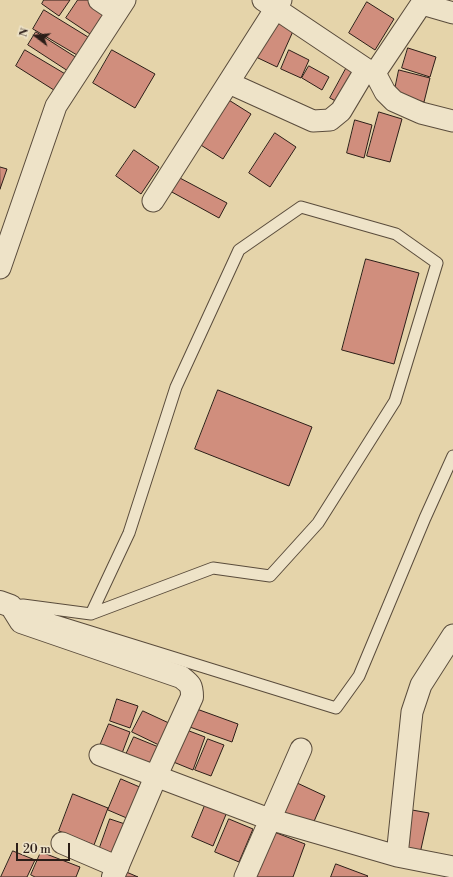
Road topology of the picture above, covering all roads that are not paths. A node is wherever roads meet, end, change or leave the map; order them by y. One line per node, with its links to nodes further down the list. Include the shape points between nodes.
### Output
1 (98, 0): 4 (street)
2 (423, 2): 5 (street); 6 (street)
3 (274, 3): 6 (street); 7 (street)
4 (121, 6): 10 (street, via 56,106)
5 (453, 13)
6 (371, 71): 7 (street, via 341,111 330,120 313,121); 8 (street, via 394,101 421,113)
7 (229, 83): 9 (street)
8 (453, 121)
9 (153, 201)
10 (0, 268)
11 (453, 456): 12 (lane, via 359,676 336,708)
12 (5, 604): 13 (lane); 17 (street, via 21,622 181,677 190,683 192,697)
13 (91, 614): 13 (lane, via 129,533 176,387 239,250 302,207 396,234 437,263 395,401 318,522 270,576 213,568)
14 (453, 635): 20 (street, via 421,686 412,712)
15 (301, 749): 18 (street)
16 (100, 755): 17 (street)
17 (156, 776): 18 (street); 22 (street)
18 (269, 819): 20 (street); 23 (street)
19 (62, 843): 22 (street)
20 (397, 856): 21 (street)
21 (453, 867)
22 (115, 872)
23 (245, 877)

